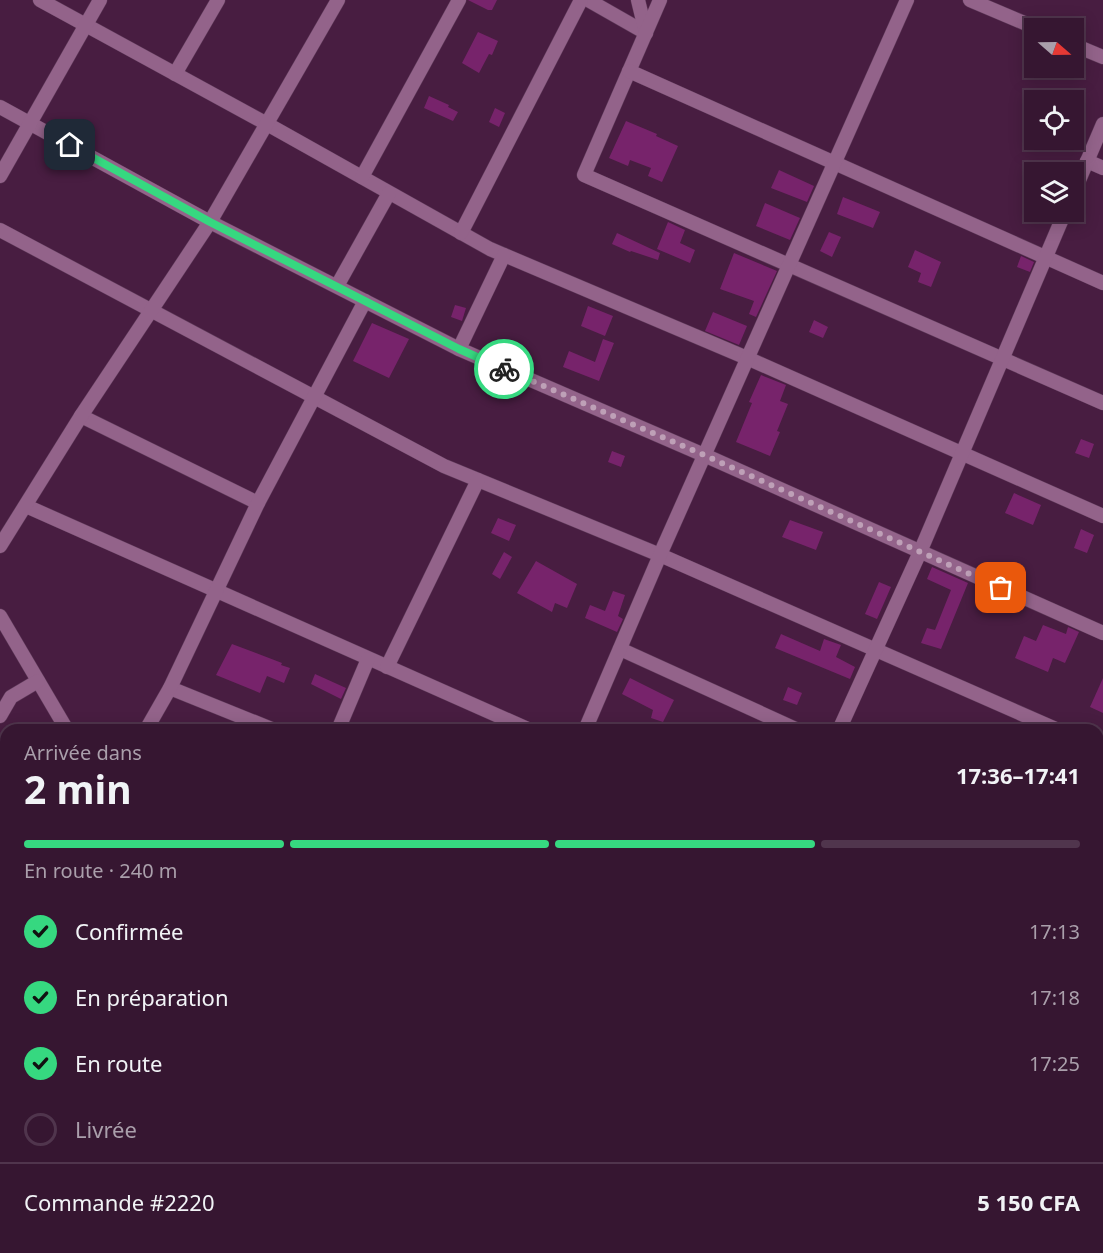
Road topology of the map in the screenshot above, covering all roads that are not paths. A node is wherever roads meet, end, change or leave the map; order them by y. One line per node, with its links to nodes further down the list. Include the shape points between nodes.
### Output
1 (40, 0): 13 (street)
2 (100, 0): 13 (street)
3 (218, 0): 18 (street)
4 (338, 0): 21 (street)
5 (459, 0): 28 (street)
6 (580, 0): 33 (street)
7 (588, 0): 14 (street)
8 (638, 0): 14 (street)
9 (660, 0): 14 (street)
10 (907, 0): 24 (street)
11 (970, 0): 12 (street)
12 (1024, 23)
13 (86, 25): 18 (street); 20 (street)
14 (646, 33): 17 (street)
15 (1084, 49): 16 (street)
16 (1103, 57)
17 (629, 71): 24 (street); 36 (street, via 584,175)
18 (176, 74): 21 (street)
19 (0, 107): 20 (street)
20 (30, 123): 27 (street); 30 (street)
21 (267, 124): 28 (street); 30 (street)
22 (1103, 124): 23 (street)
23 (1087, 161): 25 (street); 26 (street)
24 (834, 163): 35 (street); 36 (street)
25 (1084, 168)
26 (1103, 168)
27 (0, 177)
28 (362, 177): 29 (street)
29 (389, 193): 33 (street); 38 (street)
30 (210, 222): 38 (street); 40 (street)
31 (1061, 222): 35 (street)
32 (0, 230): 40 (street)
33 (461, 233): 34 (street)
34 (504, 255): 41 (street); 42 (street)
35 (1046, 258): 37 (street); 43 (street)
36 (790, 264): 42 (street); 43 (street)
37 (1103, 283)
38 (336, 286): 39 (street)
39 (365, 301): 41 (street); 44 (street)
40 (150, 310): 44 (street); 46 (street)
41 (459, 349): 48 (street)
42 (747, 358): 47 (street); 48 (street)
43 (1002, 358): 45 (street); 47 (street)
44 (314, 398): 49 (street); 50 (street)
45 (1103, 403)
46 (81, 416): 50 (street); 51 (street)
47 (962, 453): 52 (street); 54 (street)
48 (704, 455): 54 (street); 55 (street)
49 (478, 480): 55 (street); 62 (street)
50 (258, 503): 56 (street)
51 (26, 507): 53 (street); 56 (street)
52 (1103, 516)
53 (0, 546)
54 (920, 552): 58 (street); 60 (street)
55 (660, 555): 59 (street); 60 (street)
56 (216, 591): 61 (street); 64 (street)
57 (0, 616): 63 (street)
58 (1103, 633)
59 (620, 650): 71 (street); 72 (street)
60 (876, 650): 73 (street); 74 (street)
61 (368, 659): 62 (street); 69 (street)
62 (387, 667): 70 (street)
63 (38, 681): 65 (street, via 11,697); 66 (street)
64 (170, 688): 67 (street); 68 (street)
65 (0, 716)
66 (63, 724)
67 (149, 724)
68 (259, 724)
69 (341, 724)
70 (516, 724)
71 (588, 724)
72 (785, 724)
73 (842, 724)
74 (1044, 724)

